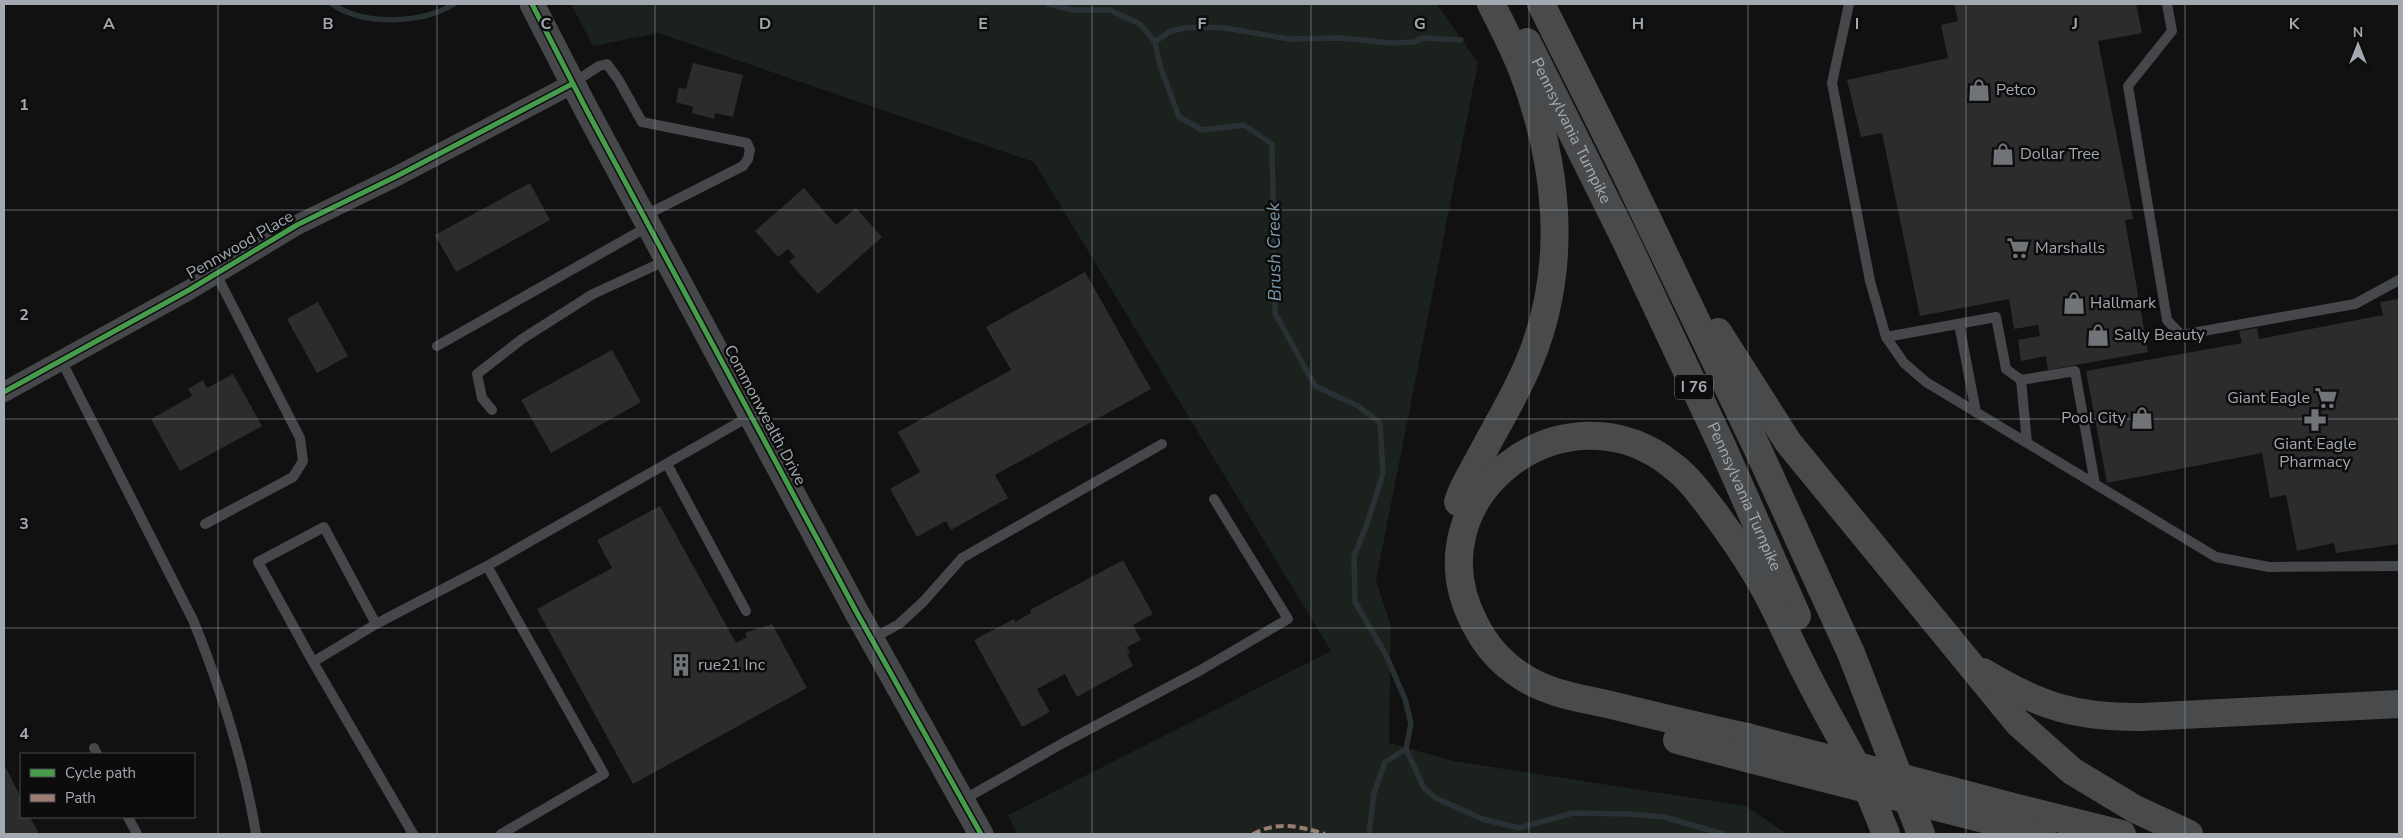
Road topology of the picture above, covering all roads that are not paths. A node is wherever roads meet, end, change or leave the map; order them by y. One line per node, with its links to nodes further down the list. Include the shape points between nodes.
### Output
1 (532, 4): 7 (street, Commonwealth Drive)
2 (1492, 4): 36 (highway, via 1521,67 1549,157 1556,220 1555,255 1542,327 1530,361 1459,496 1452,518 1444,579 1452,615 1469,648 1483,665 1506,685 1532,699 1555,708)
3 (1506, 4): 37 (highway, Pennsylvania Turnpike / I 76, via 1548,81 1723,448 1828,687)
4 (1541, 4): 8 (highway, Pennsylvania Turnpike / I 76)
5 (1849, 4): 14 (lane, via 1832,84 1870,281)
6 (2167, 4): 12 (lane, via 2172,32 2128,86 2167,320 2181,336 2356,304)
7 (572, 84): 9 (street, Commonwealth Drive); 9 (lane, via 607,64 642,122 746,143 750,150 743,166); 11 (street, Pennwood Place, via 297,225)
8 (1623, 168): 34 (highway, via 1715,326 1788,442); 47 (highway, Pennsylvania Turnpike / I 76, via 1851,653)
9 (646, 221): 10 (street, Commonwealth Drive); 15 (lane)
10 (667, 260): 19 (lane, via 593,294 522,339 477,374 482,398); 21 (street, Commonwealth Drive)
11 (216, 272): 16 (street, Pennwood Place); 27 (lane, via 300,438 303,460 294,477)
12 (2399, 280)
13 (1959, 324): 14 (lane); 17 (lane, via 1996,317 2006,369); 20 (lane)
14 (1886, 337): 20 (lane, via 1904,363 1926,382)
15 (437, 346)
16 (61, 360): 18 (street, Pennwood Place); 42 (lane, via 200,639 235,739)
17 (2021, 380): 22 (lane); 25 (lane, via 2075,371)
18 (4, 392)
19 (492, 410)
20 (1976, 412): 22 (lane)
21 (751, 416): 24 (lane); 32 (street, Commonwealth Drive)
22 (2027, 443): 25 (lane)
23 (1162, 444): 32 (lane, via 962,558 924,602 898,624)
24 (667, 464): 28 (lane); 30 (lane)
25 (2095, 484): 29 (lane, via 2216,557 2269,567)
26 (1214, 499): 38 (lane, via 1288,619)
27 (206, 524)
28 (487, 566): 31 (lane); 44 (lane, via 604,774)
29 (2399, 566)
30 (746, 611)
31 (376, 624): 33 (lane); 33 (lane, via 324,528 258,562)
32 (872, 638): 38 (street, Commonwealth Drive)
33 (312, 662): 43 (lane)
34 (1969, 663): 35 (highway, via 2036,700 2068,712 2104,717); 49 (highway, via 2018,723 2072,771 2134,808)
35 (2399, 704)
36 (1749, 748): 37 (highway, via 1545,689 1506,665 1491,650 1469,613 1462,593 1459,552 1477,497 1507,464 1553,441 1604,436 1652,451 1674,466 1699,492 1742,551); 40 (highway, bridge)
37 (1863, 778): 46 (highway, Pennsylvania Turnpike / I 76)
38 (962, 801): 45 (street, Commonwealth Drive)
39 (129, 818): 41 (lane)
40 (2029, 824): 48 (highway)
41 (137, 834)
42 (256, 834)
43 (413, 834)
44 (501, 834)
45 (981, 834)
46 (1886, 834)
47 (1921, 834)
48 (2122, 834)
49 (2190, 834)

